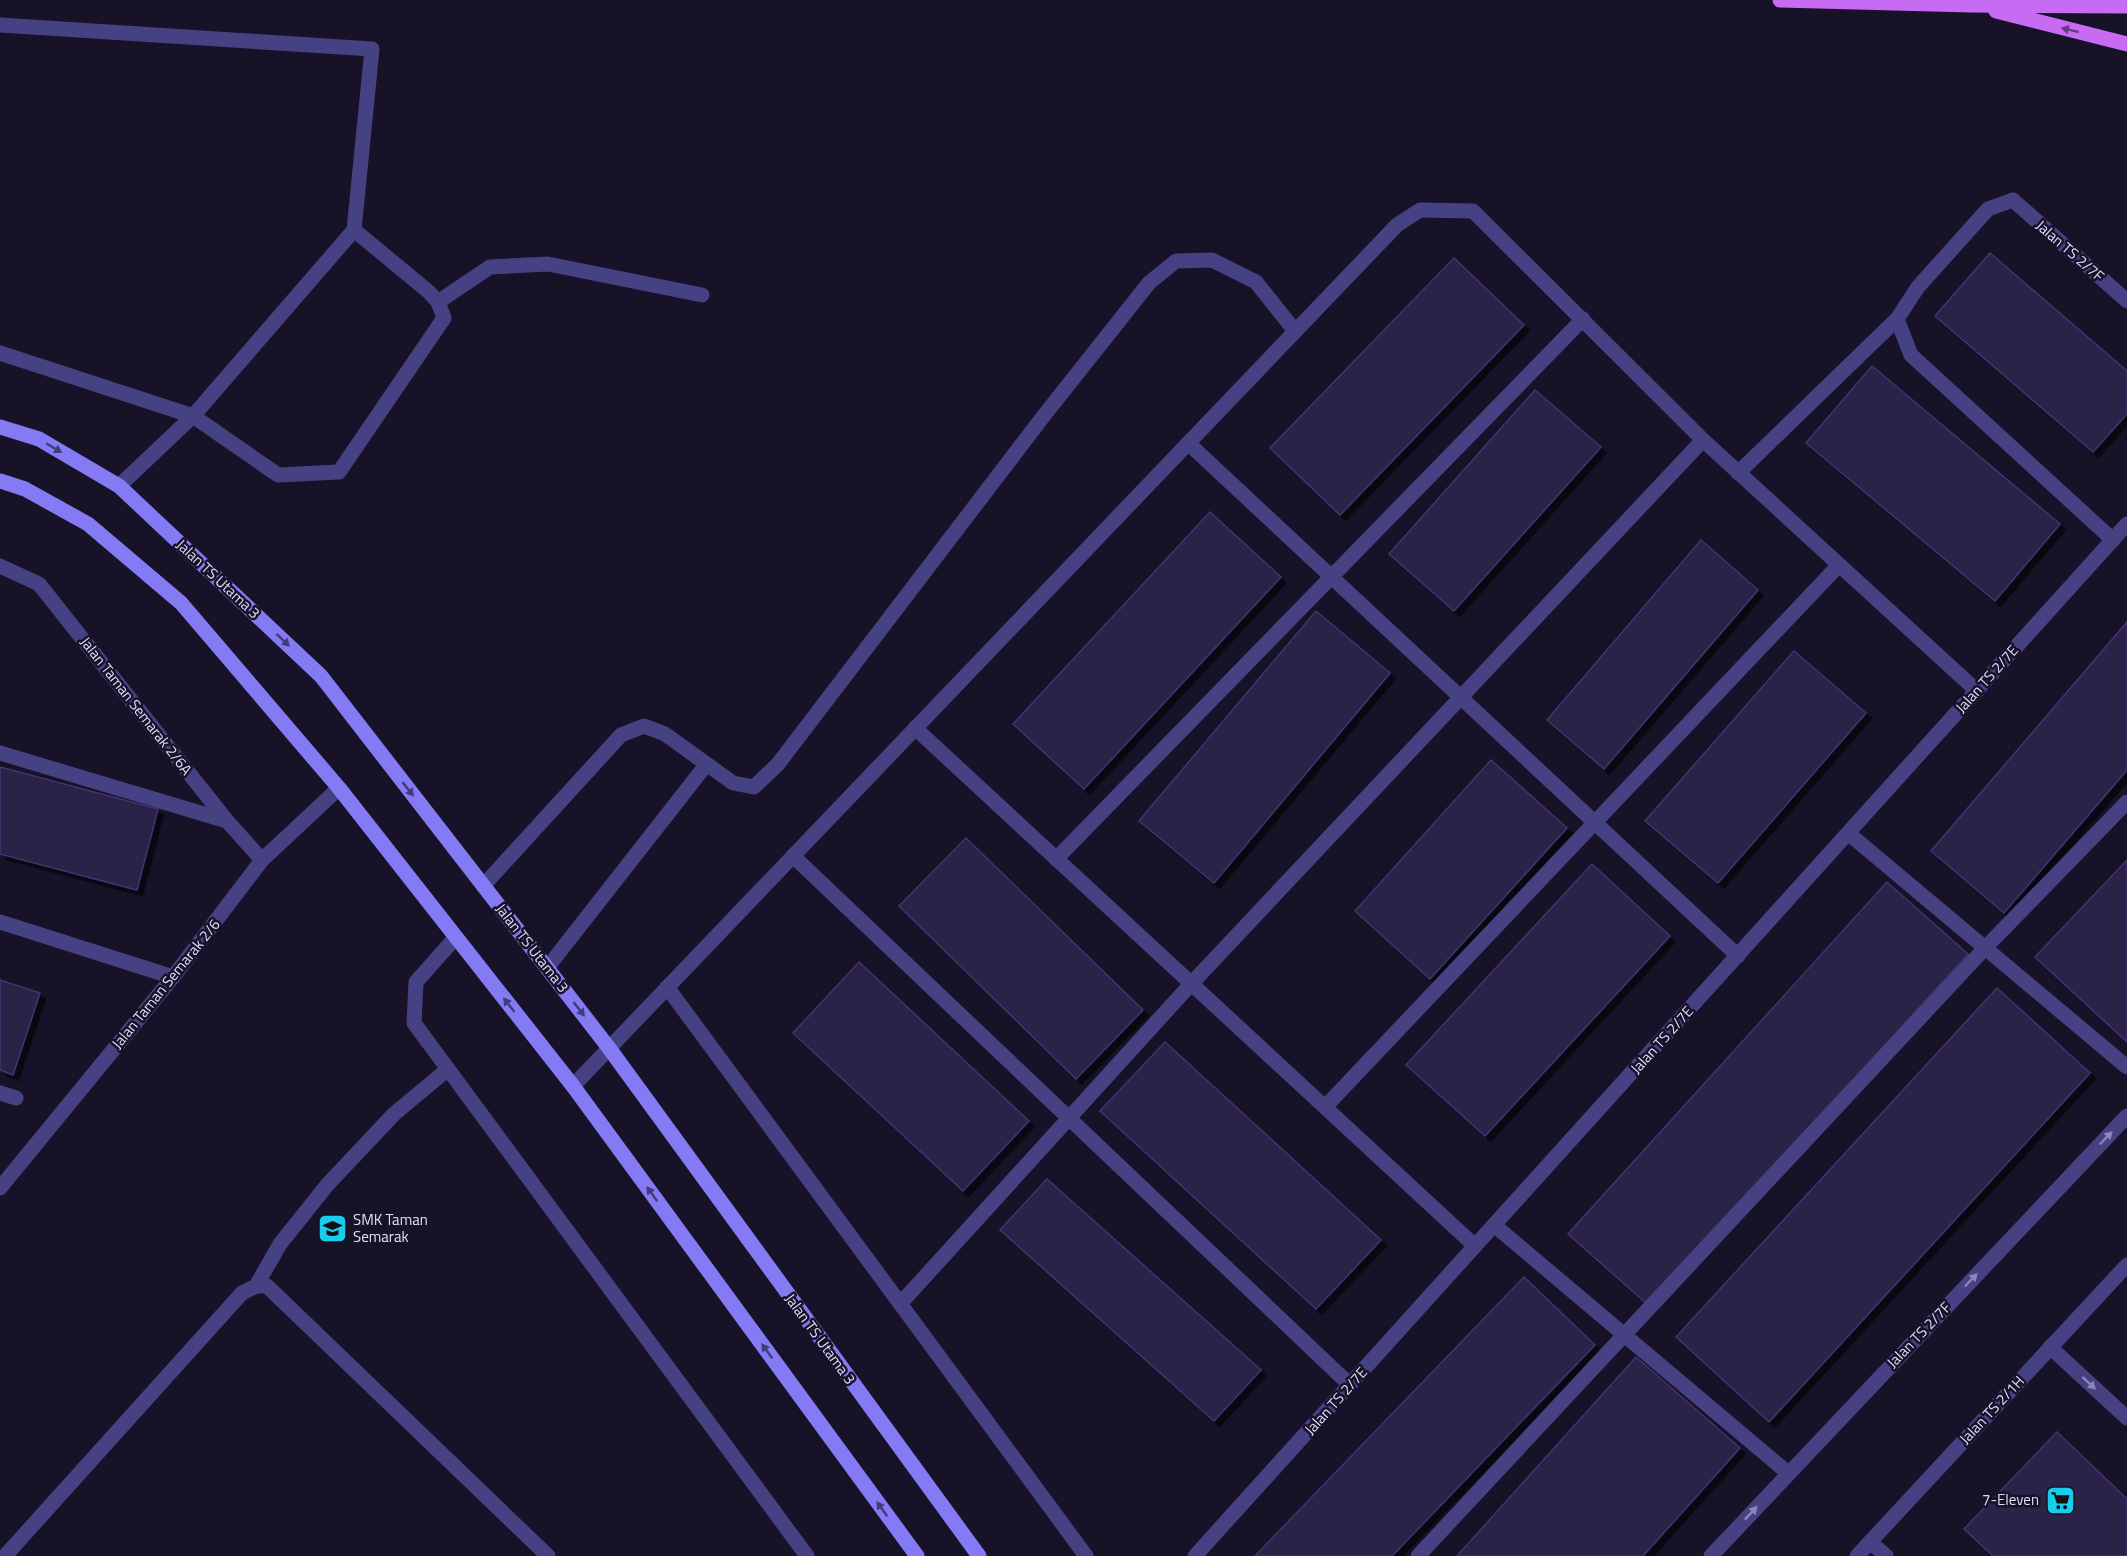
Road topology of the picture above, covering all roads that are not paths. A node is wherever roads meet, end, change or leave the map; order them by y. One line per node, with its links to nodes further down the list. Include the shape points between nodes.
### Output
1 (1780, 0): 2 (main road)
2 (1971, 5): 3 (main road); 5 (main road, one-way to 2)
3 (2127, 6)
4 (0, 25): 6 (street, via 372,49)
5 (2127, 44)
6 (354, 230): 9 (street); 14 (street)
7 (702, 295): 9 (street, via 548,264 490,267)
8 (2127, 301): 11 (street, Jalan TS 2/7F, via 2013,201 1988,209 1918,287)
9 (438, 302): 14 (street, via 444,318 339,471 278,475)
10 (1583, 319): 12 (street, via 1473,211 1420,210 1397,225); 16 (street); 25 (street)
11 (1897, 319): 18 (street); 22 (street, via 1911,355)
12 (1295, 331): 17 (street); 30 (street, via 1256,282 1212,260 1176,261 1149,284 1041,418 778,764 754,787 733,783)
13 (0, 352): 14 (street)
14 (193, 416): 20 (street)
15 (0, 427): 20 (street, Jalan TS Utama 3, one-way to 20, via 39,439)
16 (1703, 440): 18 (street); 27 (street)
17 (1188, 443): 25 (street); 28 (street)
18 (1738, 473): 23 (street)
19 (0, 481): 31 (street, via 25,489 88,524 181,603)
20 (119, 486): 39 (street, Jalan TS Utama 3, one-way to 39, via 321,676)
21 (2127, 524): 22 (street, Jalan TS 2/7E)
22 (2112, 540): 26 (street, Jalan TS 2/7E)
23 (1839, 565): 26 (street); 34 (street)
24 (0, 566): 33 (street, Jalan Taman Semarak 2/6A, via 39,584)
25 (1331, 576): 27 (street); 37 (street)
26 (1977, 691): 35 (street, Jalan TS 2/7E)
27 (1461, 698): 34 (street); 46 (street)
28 (915, 728): 36 (street); 37 (street)
29 (0, 753): 33 (street)
30 (706, 765): 39 (street, via 664,734 645,726 621,735); 44 (street)
31 (339, 788): 38 (street, Jalan Taman Semarak 2/6); 41 (street)
32 (2127, 802): 42 (street)
33 (227, 821): 38 (street, Jalan Taman Semarak 2/6A)
34 (1594, 822): 43 (street); 54 (street)
35 (1848, 833): 42 (street); 43 (street, Jalan TS 2/7E)
36 (793, 856): 47 (street); 56 (street)
37 (1056, 859): 46 (street)
38 (262, 860): 45 (street, Jalan Taman Semarak 2/6)
39 (483, 886): 44 (street, Jalan TS Utama 3)
40 (0, 922): 45 (street)
41 (456, 937): 50 (street, via 416,982 414,1023); 51 (street, one-way to 41)
42 (1985, 948): 49 (street); 63 (street)
43 (1738, 956): 58 (street, Jalan TS 2/7E)
44 (547, 968): 48 (street, Jalan TS Utama 3, one-way to 48)
45 (173, 977): 57 (street, Jalan Taman Semarak 2/6)
46 (1191, 984): 54 (street); 56 (street)
47 (667, 987): 48 (street); 62 (street)
48 (609, 1048): 51 (street); 73 (street, Jalan TS Utama 3)
49 (2127, 1067)
50 (448, 1069): 61 (street, via 394,1114 328,1184 280,1244); 71 (street)
51 (573, 1086): 72 (street, one-way to 51)
52 (0, 1093): 53 (street)
53 (15, 1098)
54 (1325, 1107): 59 (street)
55 (2127, 1116): 67 (street, Jalan TS 2/7F, one-way to 55)
56 (1069, 1118): 62 (street); 65 (street)
57 (0, 1188)
58 (1494, 1225): 59 (street, Jalan TS 2/7E); 63 (street)
59 (1476, 1246): 65 (street, Jalan TS 2/7E)
60 (2127, 1265): 64 (street, Jalan TS 2/1H)
61 (256, 1286): 69 (street, via 242,1293); 70 (street, via 267,1287)
62 (900, 1304): 74 (street)
63 (1624, 1335): 67 (street); 76 (street)
64 (2050, 1347): 66 (street, one-way to 66); 68 (street, Jalan TS 2/1H)
65 (1350, 1385): 75 (street, Jalan TS 2/7E)
66 (2127, 1418)
67 (1788, 1473): 77 (street, Jalan TS 2/7F, one-way to 67)
68 (1870, 1542): 78 (street, Jalan TS 2/1H); 79 (street)
69 (5, 1556)
70 (548, 1556)
71 (807, 1556)
72 (916, 1556)
73 (979, 1556)
74 (1086, 1556)
75 (1195, 1556)
76 (1418, 1556)
77 (1711, 1556)
78 (1857, 1556)
79 (1886, 1556)

